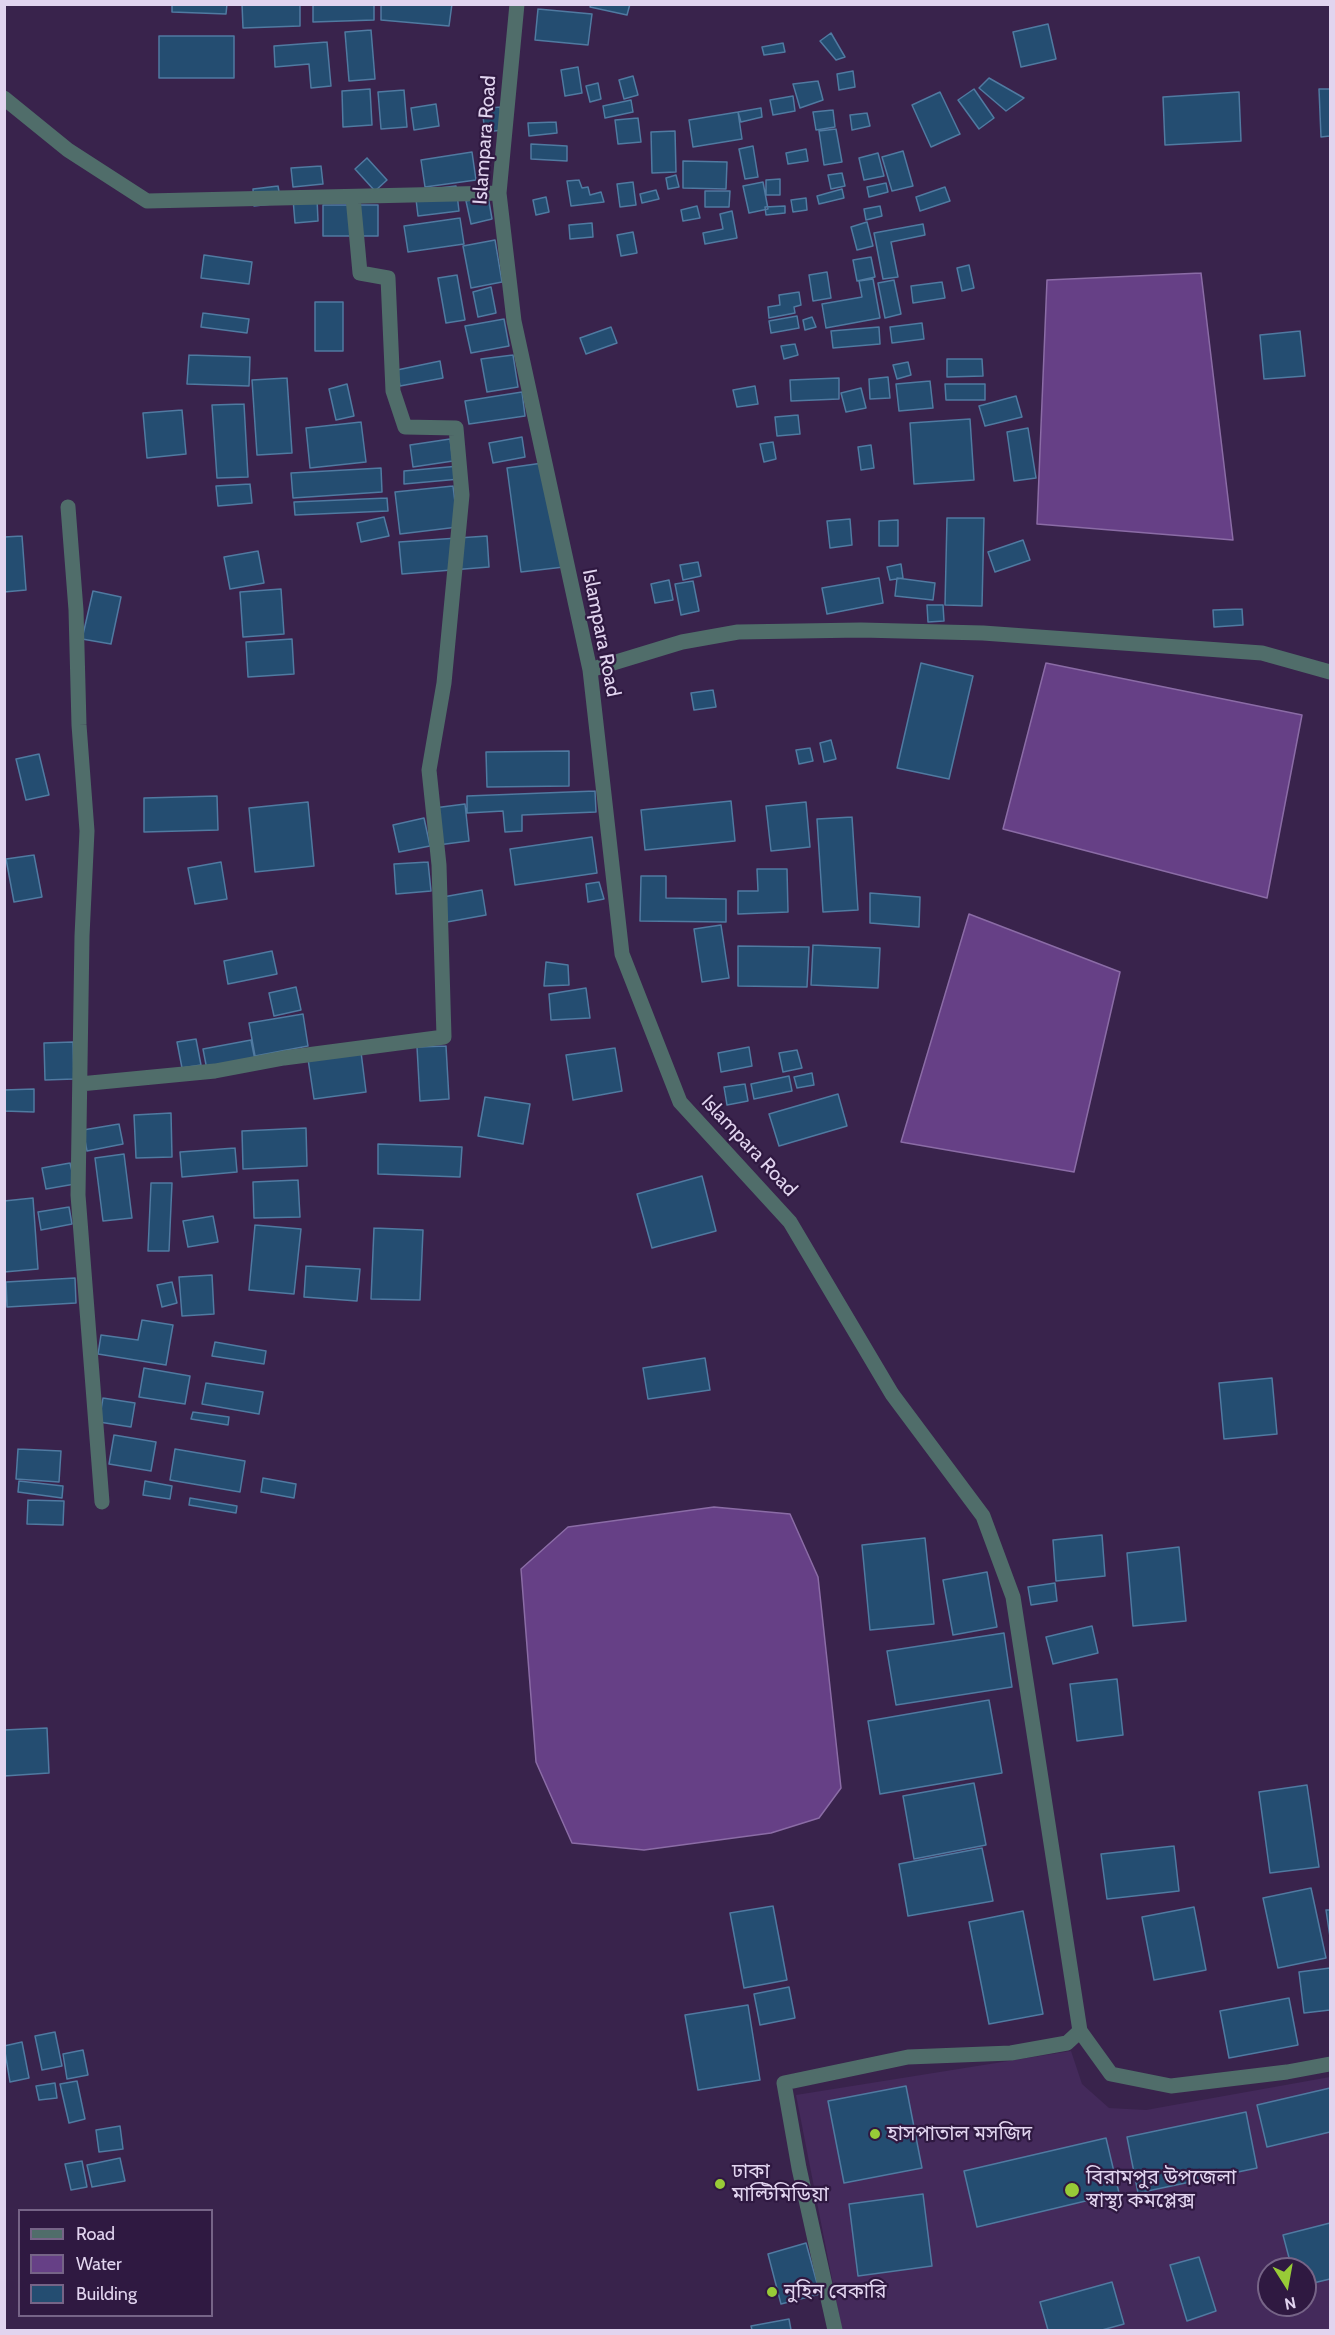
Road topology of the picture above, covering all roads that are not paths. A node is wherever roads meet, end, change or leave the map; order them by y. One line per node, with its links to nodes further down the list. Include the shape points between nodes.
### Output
1 (517, 4): 3 (street, Islampara Road)
2 (4, 98): 4 (street, via 68,150 147,201)
3 (499, 193): 4 (street); 6 (street, Islampara Road, via 514,321)
4 (352, 197): 8 (street, via 360,273 388,278 393,391 405,427 456,428 462,495 444,683 429,770 439,865 444,1037 215,1071)
5 (68, 507): 8 (street, via 87,831)
6 (590, 670): 7 (street, via 682,642 738,632 861,630 983,633 1262,653); 10 (street, Islampara Road, via 622,954 680,1102 790,1222 892,1394 983,1516 1013,1597)
7 (1330, 672)
8 (80, 1084): 9 (street, via 78,1195)
9 (102, 1502)
10 (1080, 2031): 11 (street, via 1111,2074 1171,2086); 12 (street, via 1066,2043 1011,2053 908,2057 784,2083)
11 (1330, 2064)
12 (835, 2331)

